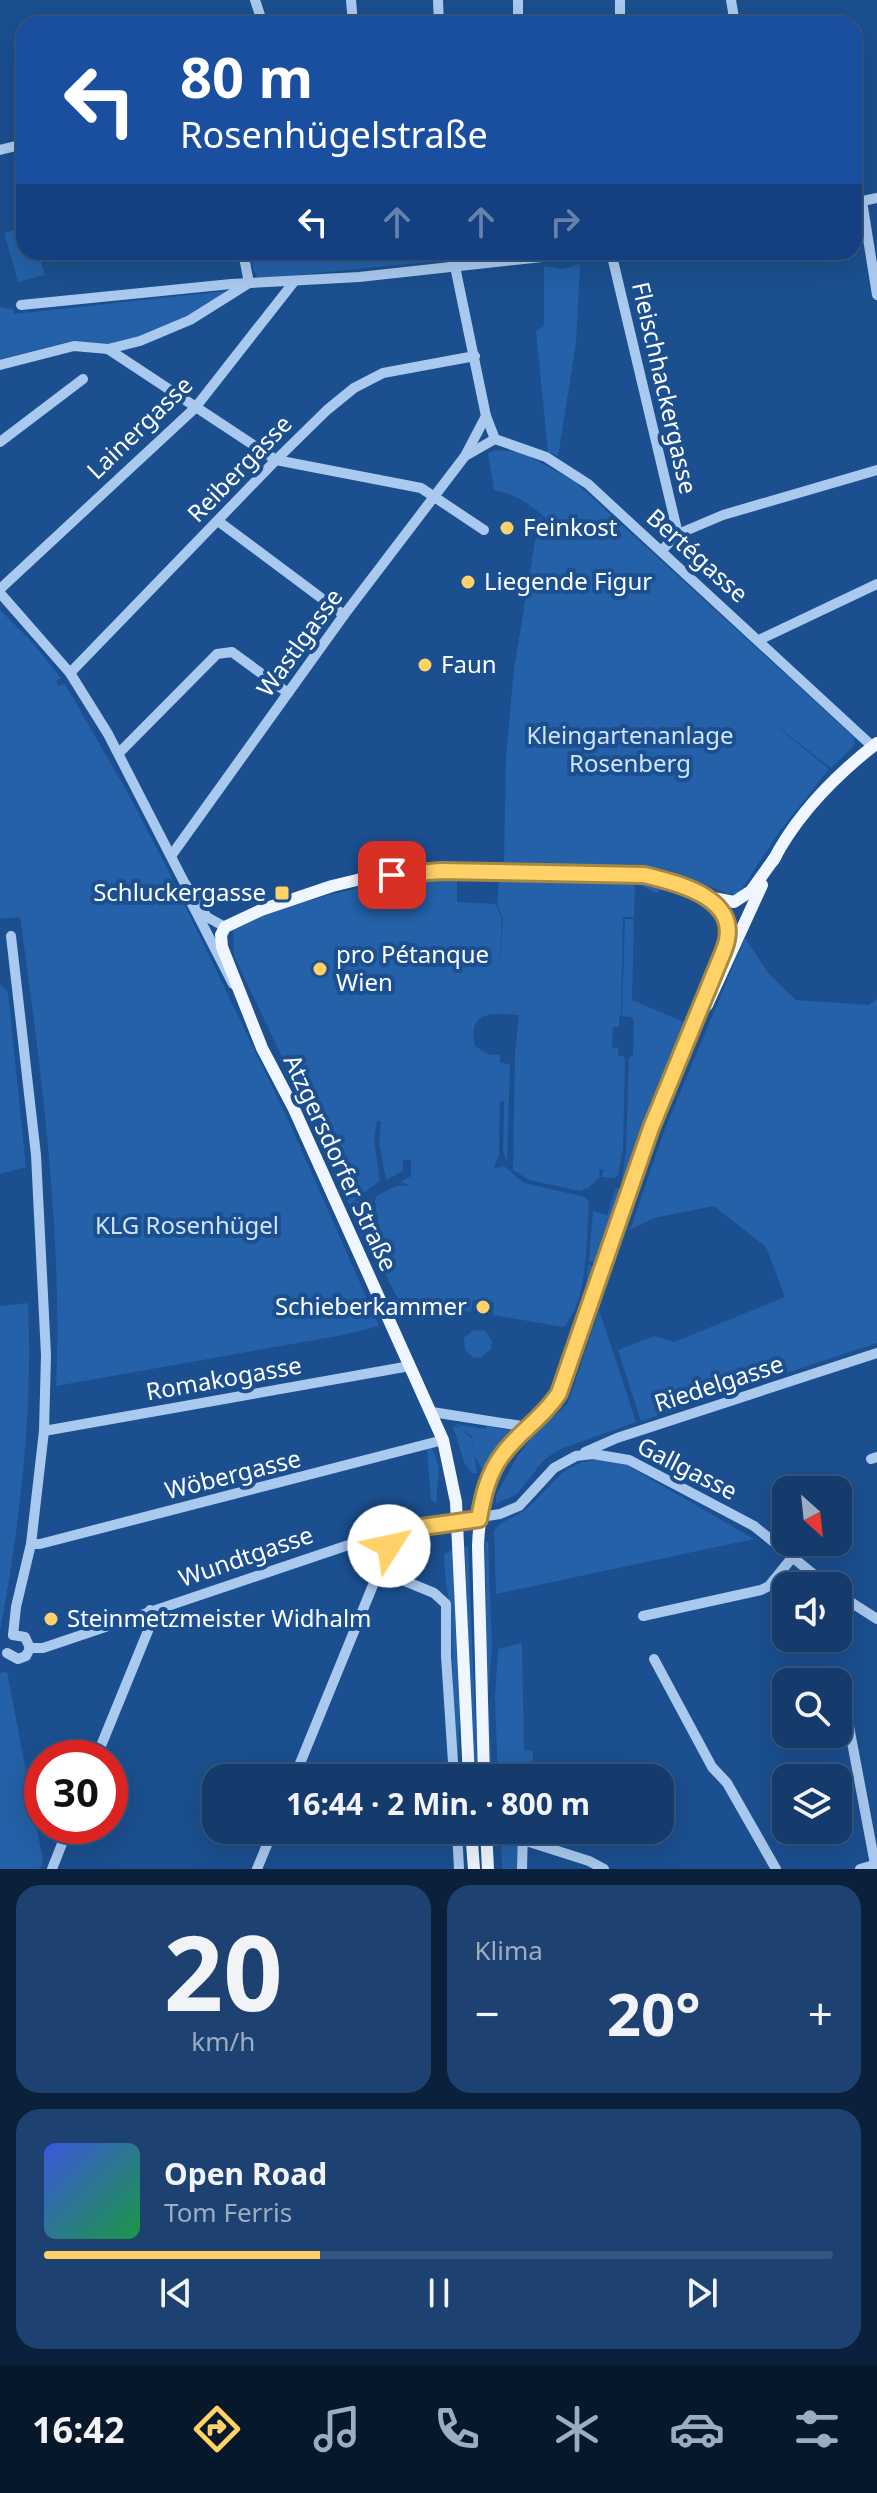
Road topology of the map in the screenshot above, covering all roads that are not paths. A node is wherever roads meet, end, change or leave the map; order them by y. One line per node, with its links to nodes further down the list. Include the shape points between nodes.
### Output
1 (862, 222): 9 (street)
2 (245, 260): 7 (street)
3 (454, 260): 6 (street)
4 (519, 260): 6 (street)
5 (613, 260): 25 (street, Fleischhackergasse)
6 (455, 267): 8 (street); 12 (street)
7 (249, 283): 8 (street); 10 (street); 11 (street, via 190,320)
8 (293, 283): 15 (street, Lainergasse)
9 (877, 295)
10 (21, 305)
11 (108, 349): 13 (street, via 74,346); 15 (street)
12 (475, 356): 16 (street); 20 (street, Reibergasse, via 383,373 354,388)
13 (0, 365)
14 (83, 379): 18 (street)
15 (195, 408): 20 (street); 28 (street, Lainergasse)
16 (486, 416): 17 (street); 19 (street, Wastlgasse)
17 (495, 439): 19 (street, Wastlgasse); 26 (street, Bertégasse, via 566,468)
18 (0, 442)
19 (465, 456): 22 (street, Wastlgasse)
20 (276, 460): 22 (street); 23 (street, Reibergasse)
21 (877, 470): 25 (street, via 723,515)
22 (435, 495): 24 (street); 29 (street, Wastlgasse)
23 (218, 521): 29 (street); 31 (street, Reibergasse)
24 (484, 530)
25 (678, 534): 26 (street)
26 (661, 551): 30 (street, Bertégasse)
27 (877, 584): 30 (street)
28 (0, 591): 31 (street, Atzgersdorfer Straße)
29 (344, 615): 32 (street, Wastlgasse)
30 (759, 640): 33 (street, Bertégasse)
31 (70, 673): 34 (street, Atzgersdorfer Straße)
32 (288, 693): 34 (street, via 232,652 217,654); 35 (street, Wastlgasse)
33 (875, 744): 36 (main road, via 815,800)
34 (119, 753): 35 (street, Atzgersdorfer Straße)
35 (171, 856): 37 (street, Atzgersdorfer Straße)
36 (776, 856): 38 (main road, via 742,899); 42 (main road)
37 (184, 882): 39 (street, Atzgersdorfer Straße, via 207,917); 41 (street, Atzgersdorfer Straße)
38 (708, 897): 39 (main road, via 677,883 631,874 424,871 332,886); 42 (main road, via 726,920 729,939)
39 (225, 927): 41 (main road, Atzgersdorfer Straße, via 222,947)
40 (11, 936): 47 (street, via 37,1164)
41 (237, 988): 44 (main road, Atzgersdorfer Straße)
42 (700, 1012): 46 (main road, via 651,1128 567,1374 551,1406)
43 (877, 1353): 48 (street, Riedelgasse)
44 (410, 1366): 45 (main road, Atzgersdorfer Straße); 47 (street, Romakogasse)
45 (432, 1412): 46 (street); 49 (main road, Atzgersdorfer Straße)
46 (528, 1427): 52 (main road, via 502,1454 487,1483)
47 (44, 1431): 55 (street)
48 (617, 1438): 50 (street, Riedelgasse); 51 (street)
49 (443, 1440): 53 (main road, Atzgersdorfer Straße); 55 (street, Wöbergasse)
50 (576, 1456): 51 (street, Gallgasse, via 604,1454); 52 (street, via 554,1468 519,1506)
51 (629, 1460): 56 (street, Gallgasse, via 754,1526)
52 (479, 1519): 53 (street, Wundtgasse); 72 (main road)
53 (457, 1523): 54 (street, Wundtgasse); 71 (main road, Atzgersdorfer Straße)
54 (387, 1532): 57 (street, via 389,1546); 60 (street, Wundtgasse)
55 (31, 1544): 63 (street)
56 (791, 1559): 58 (street, Gallgasse); 61 (street, via 761,1590)
57 (378, 1570): 69 (street); 70 (street, via 441,1597 447,1607)
58 (809, 1572)
59 (852, 1603): 62 (street)
60 (150, 1610): 64 (street, Wundtgasse); 67 (street, via 152,1621)
61 (643, 1616)
62 (877, 1619)
63 (13, 1635): 64 (street, via 25,1637); 65 (street)
64 (30, 1648): 65 (street, via 18,1659)
65 (3, 1655)
66 (654, 1659): 88 (street, via 712,1767 727,1783)
67 (103, 1740)
68 (852, 1741): 80 (street)
69 (300, 1764)
70 (453, 1764)
71 (468, 1764)
72 (484, 1764)
73 (62, 1844): 82 (street)
74 (269, 1844): 81 (street)
75 (458, 1844): 83 (street)
76 (472, 1844): 84 (main road)
77 (487, 1844): 85 (main road)
78 (523, 1844): 86 (street)
79 (546, 1844): 87 (street)
80 (876, 1864): 89 (street)
81 (261, 1868)
82 (52, 1869)
83 (459, 1869)
84 (474, 1869)
85 (488, 1869)
86 (522, 1869)
87 (604, 1869)
88 (776, 1869)
89 (860, 1869)

